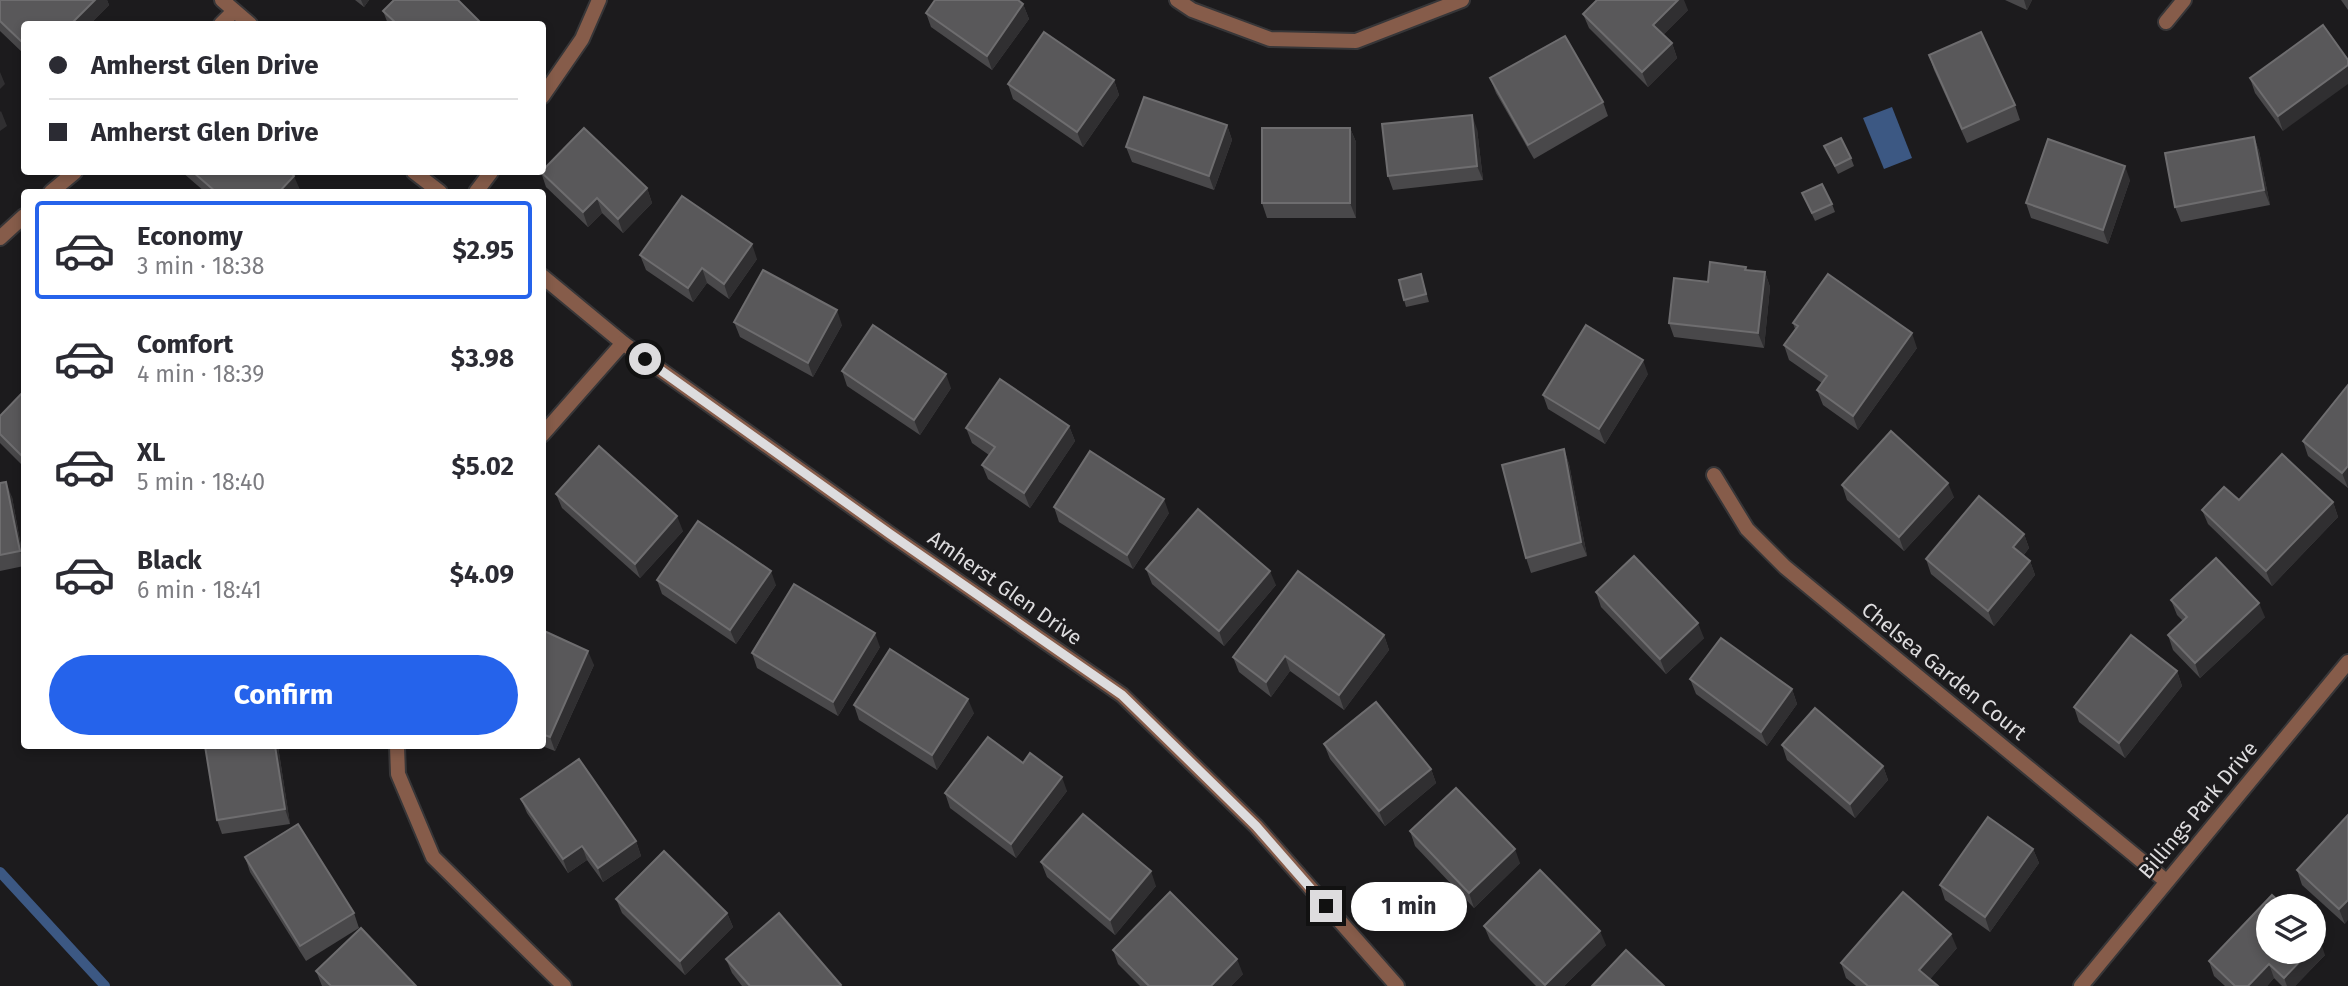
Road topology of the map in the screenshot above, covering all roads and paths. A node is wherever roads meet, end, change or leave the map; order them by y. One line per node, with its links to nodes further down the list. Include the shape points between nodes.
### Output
1 (222, 0): 6 (street)
2 (599, 0): 10 (street, via 582,39)
3 (1177, 0): 4 (street, via 1270,39 1356,41)
4 (1462, 0)
5 (2184, 0): 9 (street)
6 (234, 11): 7 (street); 8 (street)
7 (224, 21)
8 (246, 21)
9 (2166, 22)
10 (546, 91)
11 (71, 175): 13 (street)
12 (418, 175): 14 (street)
13 (55, 189)
14 (436, 189)
15 (21, 219): 16 (street)
16 (0, 237)
17 (546, 279): 18 (street, Amherst Glen Drive)
18 (623, 343): 19 (street); 25 (street, Amherst Glen Drive, via 1122,695 1256,826)
19 (546, 430)
20 (1714, 475): 23 (street, Chelsea Garden Court, via 1747,529 1785,567)
21 (2348, 662): 23 (street, Billings Park Drive)
22 (397, 749): 24 (street, via 398,774 433,857)
23 (2166, 881): 26 (street, Billings Park Drive)
24 (564, 986)
25 (1397, 986)
26 (2081, 986)

